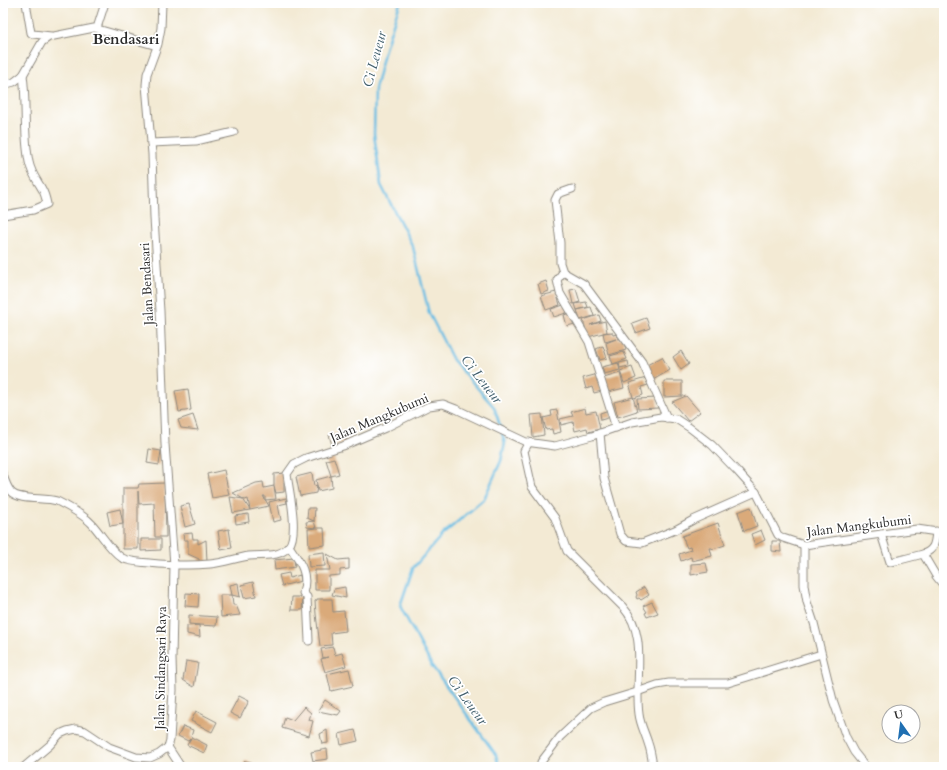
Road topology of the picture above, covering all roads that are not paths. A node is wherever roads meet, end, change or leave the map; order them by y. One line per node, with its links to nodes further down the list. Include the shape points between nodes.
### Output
1 (26, 3): 5 (street, via 31,33)
2 (105, 3): 4 (street)
3 (162, 3): 6 (street, Jalan Bendasari)
4 (97, 28): 5 (street); 6 (street)
5 (53, 36): 7 (street, via 42,42)
6 (157, 46): 10 (street, Jalan Bendasari, via 147,74 146,85)
7 (23, 75): 8 (street, via 14,82); 12 (street, via 29,162 47,204 33,210)
8 (3, 85)
9 (234, 132): 10 (street, via 196,141)
10 (151, 143): 26 (street, Jalan Bendasari, via 165,444)
11 (572, 189): 13 (street, via 560,193 555,200)
12 (3, 215)
13 (563, 272): 14 (street, via 584,284 642,362); 15 (street, via 557,280 560,292 589,342)
14 (667, 418): 15 (street, Jalan Mangkubumi, via 632,422); 19 (street, Jalan Mangkubumi, via 676,419 712,445)
15 (616, 428): 16 (street, Jalan Mangkubumi)
16 (600, 433): 17 (street, Jalan Mangkubumi, via 555,446); 19 (street, via 604,478 620,534 626,541 642,543 676,530)
17 (528, 442): 24 (street, Jalan Mangkubumi, via 442,404 429,406 386,428 306,458 294,464 286,474 293,509); 30 (street, via 524,450 531,485 555,518 567,550 623,607 635,625 638,640)
18 (3, 475): 26 (street, via 14,495 57,500 91,522 122,558)
19 (756, 492): 23 (street, Jalan Mangkubumi, via 778,535)
20 (936, 531): 21 (street, Jalan Mangkubumi); 22 (street, Jalan Mangkubumi, via 917,529); 25 (street, via 934,547)
21 (944, 532)
22 (881, 534): 23 (street, Jalan Mangkubumi); 25 (street, via 890,562)
23 (804, 545): 29 (street, via 804,585)
24 (289, 546): 26 (street, via 276,554 266,556 252,556 211,564); 28 (street, via 302,565 304,573 302,593 307,598)
25 (923, 554): 27 (street)
26 (174, 565): 31 (street, Jalan Sindangsari Raya, via 174,690)
27 (944, 586)
28 (309, 641)
29 (821, 654): 30 (street, via 728,683 669,683); 36 (street, via 846,737)
30 (637, 692): 34 (street, via 591,708 560,737 541,762); 35 (street, via 639,716)
31 (168, 747): 32 (street, Jalan Sindangsari Raya, via 150,758 136,757 76,729 60,734); 33 (street)
32 (24, 767)
33 (181, 767)
34 (541, 767)
35 (653, 767)
36 (866, 767)

